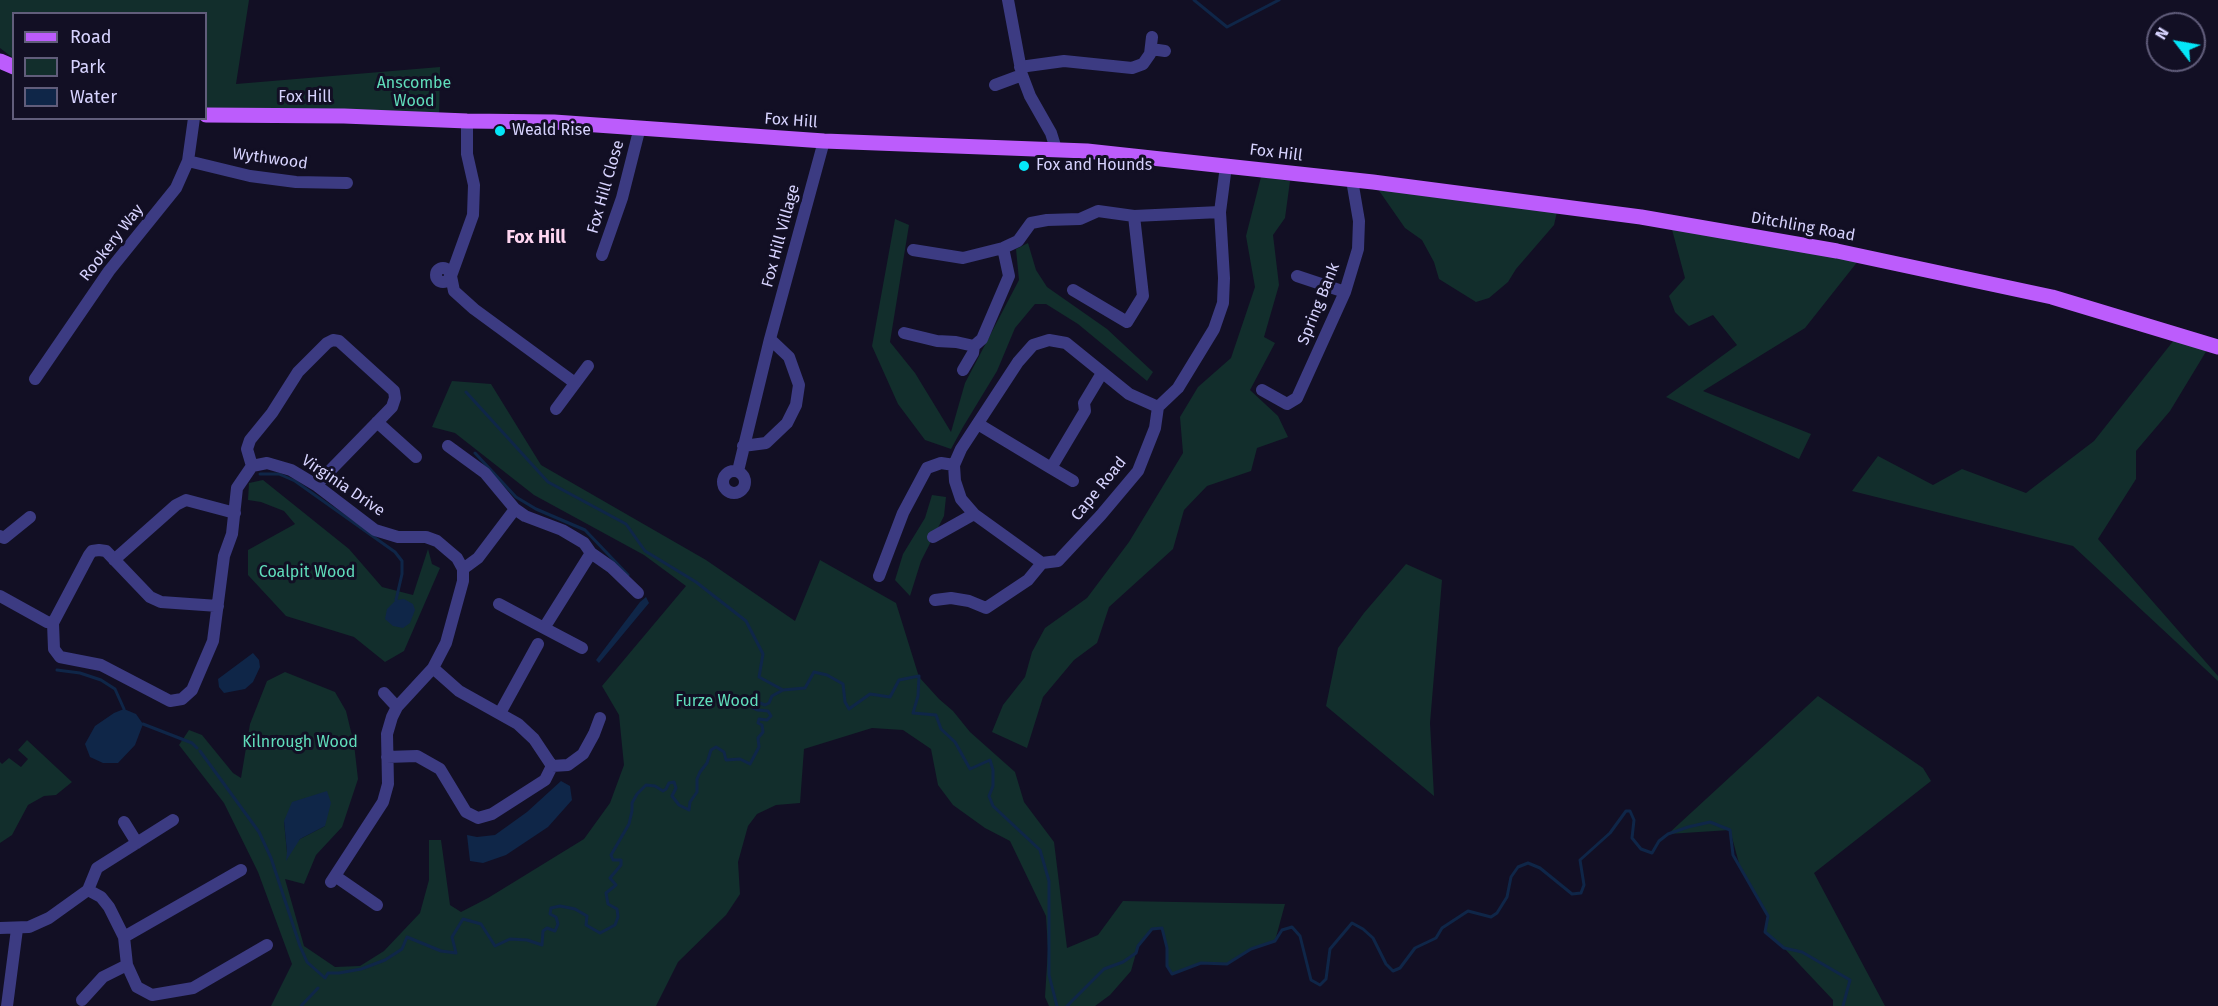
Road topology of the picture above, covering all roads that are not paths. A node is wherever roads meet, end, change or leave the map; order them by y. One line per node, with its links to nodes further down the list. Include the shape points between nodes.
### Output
1 (1008, 0): 3 (street)
2 (1165, 51): 3 (street, via 1151,43 1150,54 1132,68 1064,62)
3 (1021, 71): 4 (street); 10 (street)
4 (995, 85)
5 (207, 115): 7 (main road, Fox Hill)
6 (194, 120): 11 (street, Rookery Way)
7 (467, 121): 8 (main road, Fox Hill); 32 (street, via 467,154 474,185 472,215 448,272 454,291)
8 (640, 127): 9 (main road, Fox Hill); 20 (street, Fox Hill Close)
9 (824, 141): 10 (main road, Fox Hill); 25 (street, Fox Hill Village)
10 (1056, 149): 12 (main road, Fox Hill)
11 (188, 161): 15 (street, Wythwood, via 250,176); 31 (street, Rookery Way, via 177,188 109,272)
12 (1226, 166): 13 (main road, Fox Hill); 16 (street)
13 (1352, 180): 14 (main road, Fox Hill); 23 (street, Spring Bank, via 1359,249)
14 (1373, 182): 27 (main road, Ditchling Road, via 1641,217 1836,251 2052,297)
15 (347, 183)
16 (1220, 212): 17 (street); 34 (street, via 1223,303 1214,329 1178,388)
17 (1134, 216): 18 (street, via 1098,211 1080,219 1047,220 1031,224 1018,241); 22 (street, via 1143,296 1127,322)
18 (1003, 248): 19 (street, via 963,258); 26 (street, via 1009,276 982,339)
19 (913, 250)
20 (602, 255)
21 (1297, 276): 23 (street)
22 (1073, 290)
23 (1345, 292): 33 (street, Spring Bank, via 1297,398 1287,404)
24 (904, 333): 26 (street)
25 (770, 339): 39 (street, Fox Hill Village); 39 (street, via 789,357 799,385 796,405 787,423 766,443)
26 (974, 346): 29 (street)
27 (2218, 347)
28 (588, 366): 32 (street)
29 (963, 370)
30 (1102, 373): 34 (street, via 1129,394); 37 (street, via 1066,343 1049,340 1033,345); 43 (street)
31 (35, 380)
32 (575, 383): 35 (street)
33 (1262, 390)
34 (1158, 407): 55 (street, Cape Road, via 1155,428 1138,471 1058,561)
35 (556, 409)
36 (377, 422): 40 (street); 41 (street, via 392,407 394,391 339,341 333,340 298,372 250,440 247,449); 46 (street)
37 (978, 424): 42 (street); 43 (street)
38 (448, 446): 47 (street, via 485,473)
39 (743, 446): 44 (street, Fox Hill Village)
40 (416, 457)
41 (252, 465): 46 (street, Virginia Drive, via 267,463 291,470); 48 (street, via 237,488)
42 (954, 465): 49 (street, via 961,499); 57 (street, via 941,463 927,468 903,513)
43 (1051, 468): 45 (street)
44 (738, 471)
45 (1073, 481)
46 (316, 485): 56 (street, Virginia Drive, via 375,530 437,541)
47 (515, 509): 53 (street, via 562,530 584,543); 56 (street, via 478,558)
48 (235, 513): 54 (street, via 186,500); 62 (street, via 224,556)
49 (974, 514): 52 (street); 55 (street)
50 (30, 517): 51 (street, via 4,538)
51 (0, 536)
52 (933, 537)
53 (591, 553): 58 (street); 64 (street)
54 (114, 560): 62 (street, via 150,597 161,602); 63 (street, via 106,551 92,551)
55 (1042, 563): 60 (street, Cape Road, via 1028,580 986,608 951,598)
56 (463, 569): 67 (street, via 451,628)
57 (879, 576)
58 (638, 593)
59 (0, 596): 63 (street)
60 (935, 600)
61 (500, 604): 64 (street)
62 (218, 606): 63 (street, via 213,641 192,690 182,699 170,701 101,665 60,657 54,649)
63 (53, 623)
64 (544, 628): 66 (street)
65 (538, 644): 70 (street)
66 (582, 648)
67 (433, 668): 69 (street); 70 (street, via 459,690)
68 (384, 693): 69 (street)
69 (397, 707): 72 (street, via 387,734)
70 (500, 713): 73 (street, via 534,739)
71 (600, 718): 73 (street, via 583,754 568,765)
72 (387, 757): 73 (street, via 417,756 440,769 466,812 478,818 492,814 545,780); 79 (street, via 388,784 383,802 333,879)
73 (552, 766)
74 (173, 820): 76 (street)
75 (124, 822): 76 (street)
76 (137, 843): 78 (street, via 97,868)
77 (241, 870): 82 (street)
78 (88, 890): 81 (street, via 49,918); 82 (street, via 109,907)
79 (378, 905)
80 (0, 928): 81 (street)
81 (17, 929): 86 (street)
82 (124, 937): 84 (street)
83 (267, 945): 84 (street, via 193,988 152,995 137,987)
84 (126, 965): 85 (street, via 103,977)
85 (82, 1000)
86 (7, 1006)

